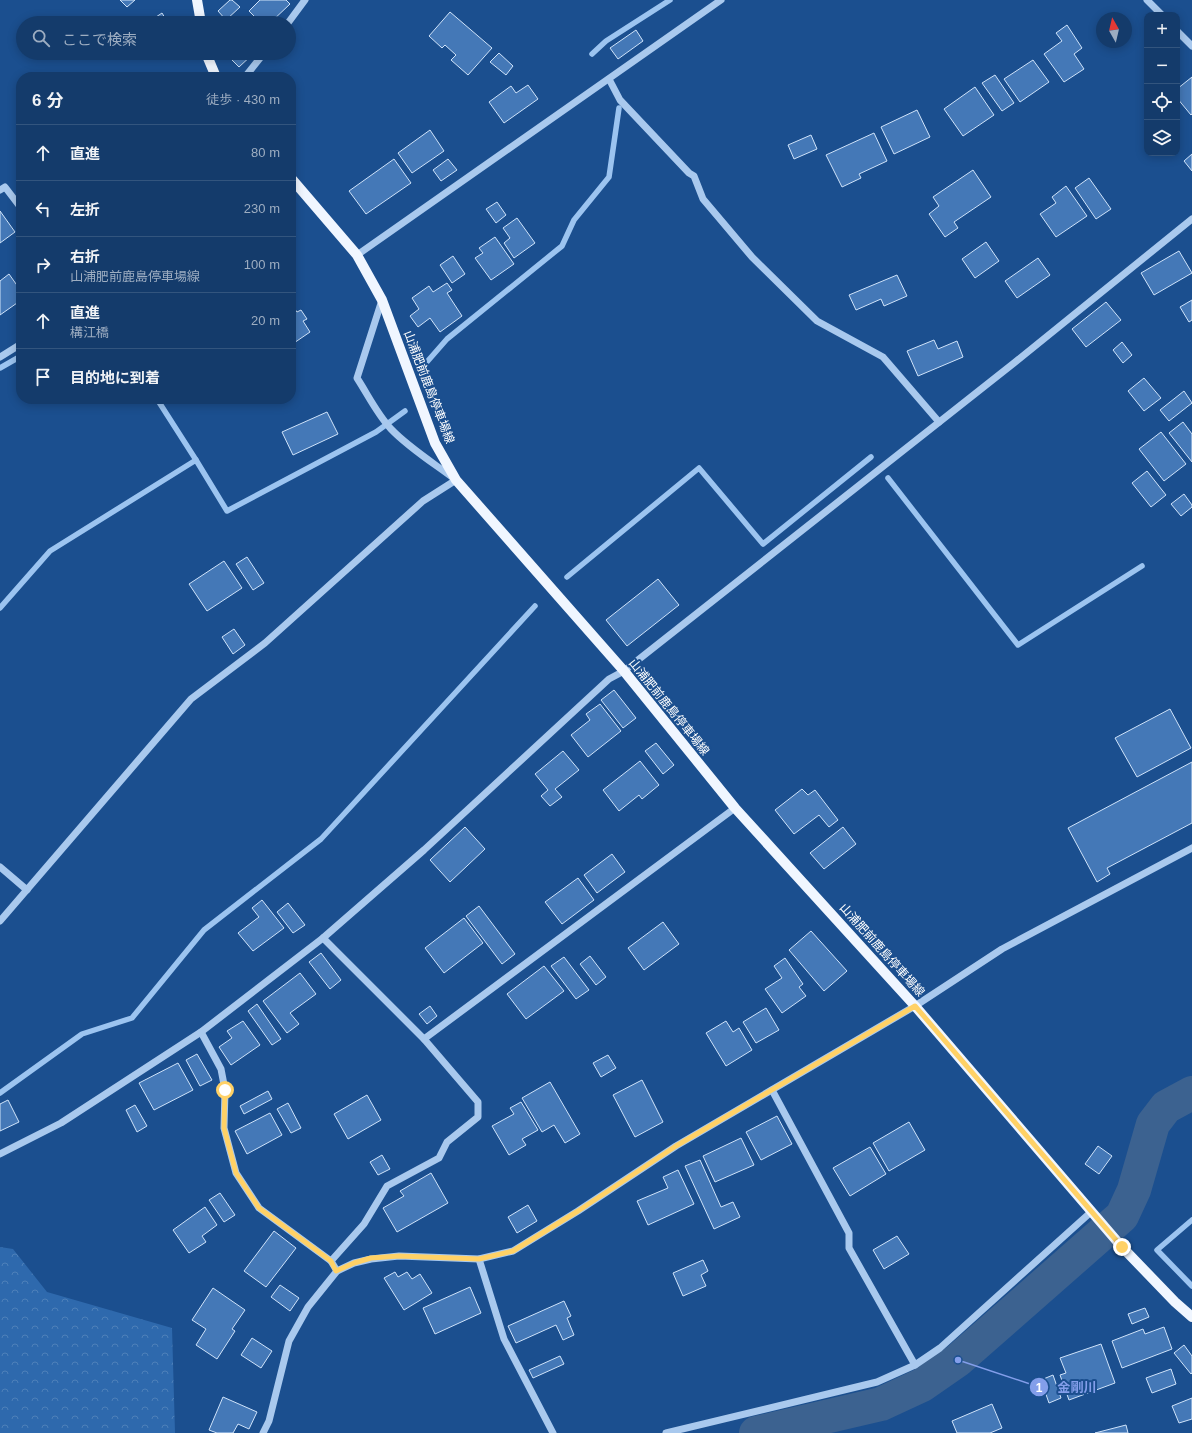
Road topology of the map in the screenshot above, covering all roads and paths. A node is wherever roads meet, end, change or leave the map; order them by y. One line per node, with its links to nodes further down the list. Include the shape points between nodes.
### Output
1 (197, 0): 6 (main road)
2 (305, 0): 7 (street)
3 (721, 0): 14 (street)
4 (1147, 0): 5 (street)
5 (1159, 12)
6 (200, 16)
7 (293, 16)
8 (1180, 34): 9 (street)
9 (1192, 46)
10 (210, 60): 12 (main road)
11 (258, 60): 13 (street)
12 (214, 72)
13 (249, 72)
14 (609, 79): 19 (street); 23 (street, via 620,100 688,173 694,176 703,199 752,257 817,321 883,357)
15 (296, 184): 19 (main road, 山浦肥前鹿島停車場線)
16 (0, 190): 17 (street, via 5,187)
17 (16, 201)
18 (1192, 219): 23 (street)
19 (356, 255): 20 (main road, 山浦肥前鹿島停車場線)
20 (382, 300): 24 (main road, 山浦肥前鹿島停車場線, via 435,443); 24 (street, via 357,378 391,430)
21 (16, 347): 22 (street)
22 (0, 357)
23 (939, 422): 25 (street)
24 (456, 480): 25 (main road, 山浦肥前鹿島停車場線); 29 (street, via 423,501 265,643 191,699)
25 (624, 671): 26 (main road, 山浦肥前鹿島停車場線); 31 (street, via 609,679 424,850)
26 (735, 808): 32 (main road, 山浦肥前鹿島停車場線); 34 (street)
27 (1192, 848): 32 (street, via 1002,949)
28 (0, 867): 29 (street)
29 (27, 890): 30 (street)
30 (0, 921)
31 (324, 938): 33 (street); 34 (street)
32 (915, 1006): 35 (street); 37 (main road, 山浦肥前鹿島停車場線)
33 (201, 1032): 36 (street, via 61,1123); 39 (street, via 221,1069 225,1090 224,1128 236,1173 259,1208)
34 (424, 1039): 39 (street, via 478,1102 478,1118 447,1142 439,1158 387,1186 364,1224)
35 (772, 1090): 38 (street, via 676,1146 513,1251); 42 (street, via 849,1233 849,1248)
36 (0, 1154)
37 (1091, 1212): 41 (main road, 山浦肥前鹿島停車場線); 42 (street, via 940,1348)
38 (479, 1259): 40 (street, via 399,1256 371,1258); 44 (street, via 504,1339)
39 (331, 1261): 40 (street)
40 (336, 1271): 43 (street, via 308,1307 289,1341 269,1421)
41 (1192, 1317)
42 (915, 1365): 45 (street, via 877,1382)
43 (263, 1433)
44 (553, 1433)
45 (666, 1433)

